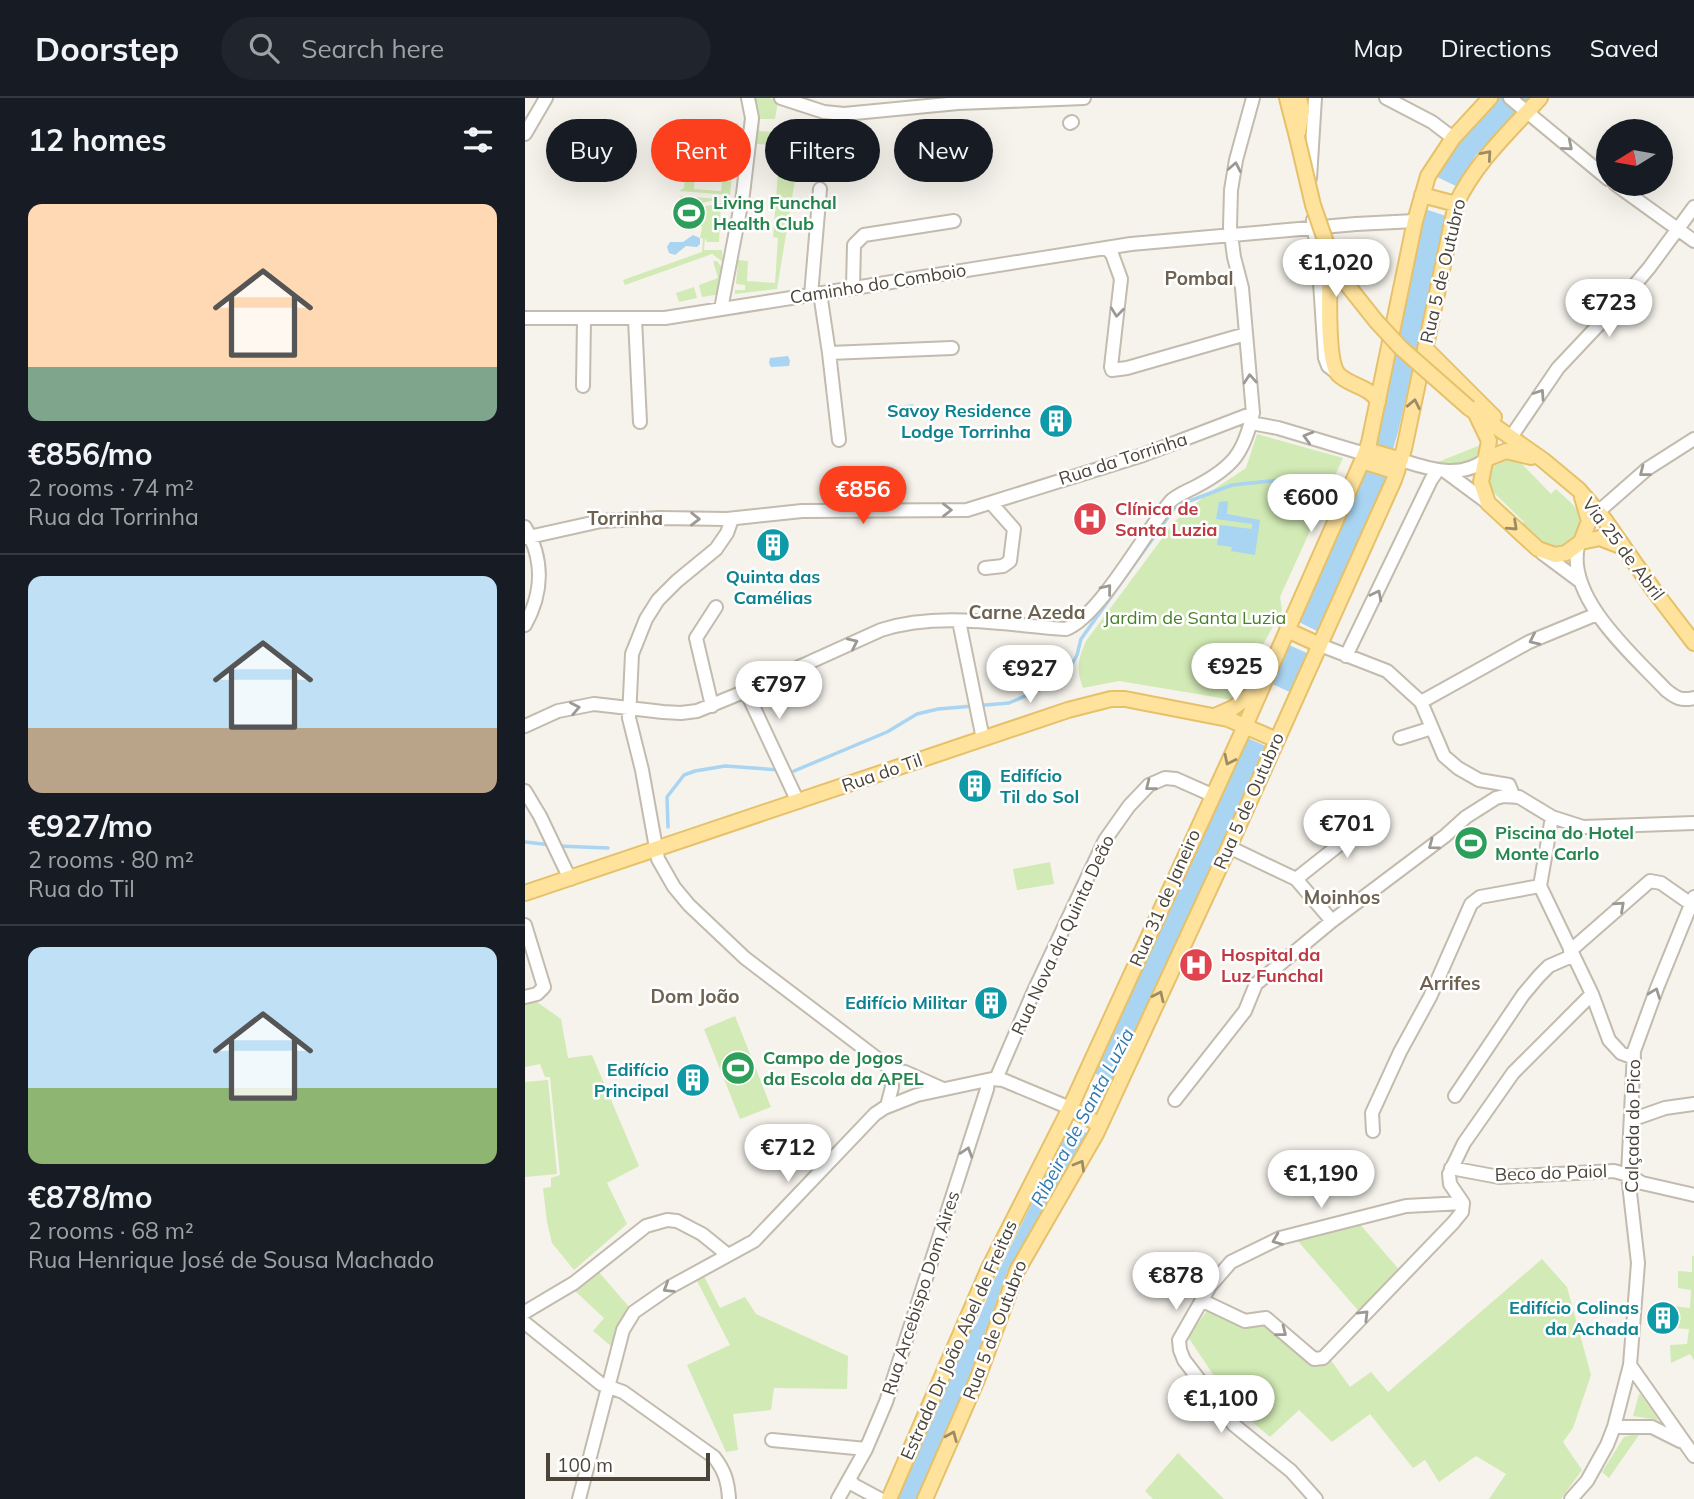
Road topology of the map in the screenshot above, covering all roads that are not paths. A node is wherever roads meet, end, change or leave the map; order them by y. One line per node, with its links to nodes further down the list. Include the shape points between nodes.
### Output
1 (546, 98): 18 (street)
2 (748, 98): 37 (street, via 752,118 746,169)
3 (781, 98): 17 (street)
4 (826, 98): 17 (street)
5 (1084, 98): 14 (street)
6 (1253, 98): 31 (street, one-way to 6, via 1231,190)
7 (1287, 98): 19 (main road, Via 25 de Abril)
8 (1299, 98): 19 (main road)
9 (1315, 98): 29 (street, via 1310,173)
10 (1387, 98): 20 (street)
11 (1490, 98): 20 (main road, Rua 31 de Janeiro)
12 (1510, 98): 16 (street)
13 (1540, 98): 16 (main road, Rua 5 de Outubro)
14 (1069, 99): 15 (street)
15 (957, 100): 17 (street, via 844,114)
16 (1528, 111): 21 (street, one-way to 21); 25 (main road, Rua 5 de Outubro, one-way to 16, via 1484,158)
17 (824, 112)
18 (525, 134)
19 (1297, 137): 34 (main road, Via 25 de Abril, bridge)
20 (1453, 138): 23 (main road, Rua 31 de Janeiro, via 1428,176)
21 (1596, 169)
22 (820, 188): 36 (street)
23 (1422, 195): 25 (main road); 28 (main road, Rua 31 de Janeiro)
24 (1632, 196): 30 (street)
25 (1456, 204): 43 (main road, Rua 5 de Outubro)
26 (1694, 207): 30 (street)
27 (954, 220): 35 (street, via 864,235 854,245)
28 (1415, 221): 29 (street, Caminho do Comboio); 47 (main road, Rua 31 de Janeiro)
29 (1314, 228): 31 (street, Caminho do Comboio); 45 (street, via 1325,358)
30 (1678, 229): 32 (street); 51 (street, one-way to 30, via 1558,368 1622,300)
31 (1231, 235): 33 (street, Caminho do Comboio); 41 (street)
32 (1694, 242)
33 (1106, 248): 35 (street, Caminho do Comboio); 41 (street, one-way to 41, via 1121,279 1112,370)
34 (1330, 254): 45 (main road, via 1331,351); 48 (main road, Via 25 de Abril, bridge, via 1376,321)
35 (853, 288): 36 (street, Caminho do Comboio)
36 (816, 294): 37 (street, Caminho do Comboio); 44 (street)
37 (721, 309): 39 (street, Caminho do Comboio)
38 (525, 318): 40 (street, Caminho do Comboio)
39 (635, 318): 40 (street, Caminho do Comboio); 50 (street)
40 (584, 319): 46 (street)
41 (1246, 334): 49 (street, one-way to 41)
42 (952, 348): 44 (street)
43 (1425, 348): 51 (main road, Via 25 de Abril); 57 (main road, Rua 5 de Outubro, one-way to 43)
44 (829, 353): 53 (street)
45 (1336, 372): 47 (main road)
46 (583, 386)
47 (1378, 402): 54 (main road, Rua 31 de Janeiro)
48 (1472, 410): 51 (main road, Via 25 de Abril); 55 (main road, via 1489,441)
49 (1252, 418): 54 (street, one-way to 49); 60 (street, Rua da Torrinha); 72 (street, one-way to 49, via 1066,629 1080,622 1172,500 1237,458)
50 (640, 422)
51 (1511, 437): 56 (main road, Via 25 de Abril)
52 (1694, 439): 62 (street, one-way to 62, via 1647,469)
53 (839, 440)
54 (1367, 456): 57 (main road); 74 (main road, Rua 31 de Janeiro)
55 (1486, 458): 56 (main road, via 1514,452); 58 (street, via 1465,471); 61 (main road, via 1481,482)
56 (1542, 460): 59 (main road, Via 25 de Abril)
57 (1394, 465): 58 (street); 75 (main road, Rua 5 de Outubro)
58 (1442, 471): 61 (street); 77 (street, one-way to 58, via 1431,481)
59 (1579, 490): 62 (main road, Via 25 de Abril); 65 (main road, via 1589,521)
60 (989, 503): 63 (street, Rua da Torrinha, one-way to 60, via 801,511 967,510); 68 (street, via 1014,529 1010,561)
61 (1489, 503): 67 (main road, one-way to 67)
62 (1598, 512): 66 (main road, Via 25 de Abril)
63 (732, 519): 64 (street, Rua da Torrinha, one-way to 63, via 601,521); 83 (street, via 716,549 677,581 646,619 632,654)
64 (527, 534): 73 (street, via 538,554 539,588)
65 (1580, 544): 66 (main road, via 1600,538); 67 (main road, via 1555,555); 69 (street, via 1575,561)
66 (1624, 548): 76 (main road, Via 25 de Abril)
67 (1538, 549): 69 (street)
68 (985, 568)
69 (1581, 582): 71 (street)
70 (716, 607): 82 (street, via 696,638)
71 (1597, 614): 80 (street, via 1666,690 1676,698); 81 (street, one-way to 81, via 1529,642)
72 (959, 621): 79 (street, one-way to 72, via 902,623); 89 (street)
73 (525, 625)
74 (1291, 631): 75 (main road); 78 (main road, Rua 31 de Janeiro)
75 (1317, 643): 77 (street); 90 (main road, Rua 5 de Outubro)
76 (1694, 643)
77 (1346, 656): 81 (street, via 1387,671)
78 (1261, 687): 84 (main road, Rua 31 de Janeiro, via 1233,709); 85 (main road, Rua 31 de Janeiro)
79 (747, 691): 82 (street); 94 (street)
80 (1694, 698)
81 (1421, 702): 87 (street)
82 (712, 706): 83 (street, via 681,713)
83 (628, 709): 86 (street, one-way to 83, via 558,711 594,704); 99 (street)
84 (1214, 716): 85 (main road, Rua do Til); 89 (main road, Rua do Til, via 1111,699)
85 (1245, 725): 90 (main road, Rua do Til); 92 (main road, Rua 31 de Janeiro, one-way to 92)
86 (525, 726)
87 (1432, 728): 88 (street); 93 (street, via 1444,756 1458,768 1479,780 1509,785)
88 (1400, 738)
89 (983, 739): 94 (main road, Rua do Til)
90 (1277, 740): 98 (main road, Rua 5 de Outubro)
91 (525, 791): 100 (street)
92 (1212, 795): 113 (street, Rua Nova da Quinta Deão, one-way to 113, via 1165,778 1149,785 1129,806 1105,840); 120 (main road, Rua 31 de Janeiro)
93 (1513, 795): 96 (street); 105 (street, one-way to 105, via 1496,798 1465,817)
94 (797, 802): 99 (main road, Rua do Til)
95 (1378, 814): 101 (street)
96 (1552, 817): 97 (street, via 1583,827); 102 (street)
97 (1694, 823)
98 (1229, 847): 101 (street); 122 (main road, Rua 5 de Outubro, one-way to 98)
99 (656, 850): 100 (main road, Rua do Til); 111 (street, via 674,887 724,939)
100 (570, 879): 103 (main road, Rua do Til)
101 (1296, 879): 105 (street)
102 (1540, 886): 107 (street); 123 (street, via 1480,897 1471,904 1372,1113)
103 (525, 893)
104 (1693, 900): 107 (street, one-way to 104, via 1650,881); 110 (street, Calçada do Pico, one-way to 104)
105 (1332, 921): 117 (street, via 1257,984 1245,1011)
106 (525, 925): 109 (street, via 544,987)
107 (1571, 954): 108 (street); 116 (street, via 1549,966 1523,995)
108 (1592, 994): 110 (street, via 1609,1040 1621,1053); 124 (street, via 1513,1073)
109 (525, 997)
110 (1634, 1058): 121 (street, Calçada do Pico)
111 (892, 1074): 112 (street); 115 (street); 119 (street)
112 (917, 1077): 114 (street); 115 (street)
113 (992, 1079): 114 (street); 120 (street); 137 (street, Rua Arcebispo Dom Aires, one-way to 113, via 886,1402)
114 (943, 1089): 115 (street)
115 (913, 1096): 119 (street)
116 (1455, 1096)
117 (1175, 1100)
118 (1694, 1104): 121 (street)
119 (887, 1106): 128 (street, via 754,1241)
120 (1070, 1108): 122 (main road); 144 (main road, Estrada Dr João Abel de Freitas, via 989,1268)
121 (1631, 1120): 125 (street, Calçada do Pico)
122 (1100, 1125): 145 (main road, Rua 5 de Outubro, one-way to 122, via 977,1380 1017,1271)
123 (1373, 1131)
124 (1451, 1168): 125 (street, Beco do Paiol, via 1499,1177 1614,1171); 127 (street, via 1450,1184)
125 (1628, 1175): 126 (street, Beco do Paiol, via 1642,1183); 132 (street, Calçada do Pico, via 1638,1256)
126 (1694, 1195)
127 (1463, 1203): 129 (street, one-way to 129, via 1406,1206 1280,1238 1231,1262); 129 (street, one-way to 127, via 1245,1321 1266,1318 1314,1359 1325,1356 1460,1215)
128 (728, 1255): 130 (street, via 702,1234 667,1220 646,1226 574,1283); 133 (street, one-way to 133, via 634,1312 623,1330)
129 (1202, 1301): 146 (street, via 1179,1340 1184,1360 1234,1425 1291,1471)
130 (529, 1310)
131 (525, 1323): 133 (street)
132 (1629, 1365): 134 (street, Calçada do Pico); 136 (street)
133 (609, 1388): 140 (street); 141 (street, via 623,1392 714,1457 729,1483)
134 (1614, 1427): 136 (street, via 1652,1427); 147 (street, Calçada do Pico, via 1587,1480)
135 (772, 1440): 137 (street)
136 (1683, 1443): 138 (street)
137 (866, 1448): 139 (street, Rua Arcebispo Dom Aires)
138 (1694, 1456)
139 (850, 1480): 142 (street, Rua Arcebispo Dom Aires); 143 (street)
140 (579, 1499)
141 (729, 1499)
142 (838, 1499)
143 (880, 1499)
144 (889, 1499)
145 (925, 1499)
146 (1316, 1499)
147 (1571, 1499)

